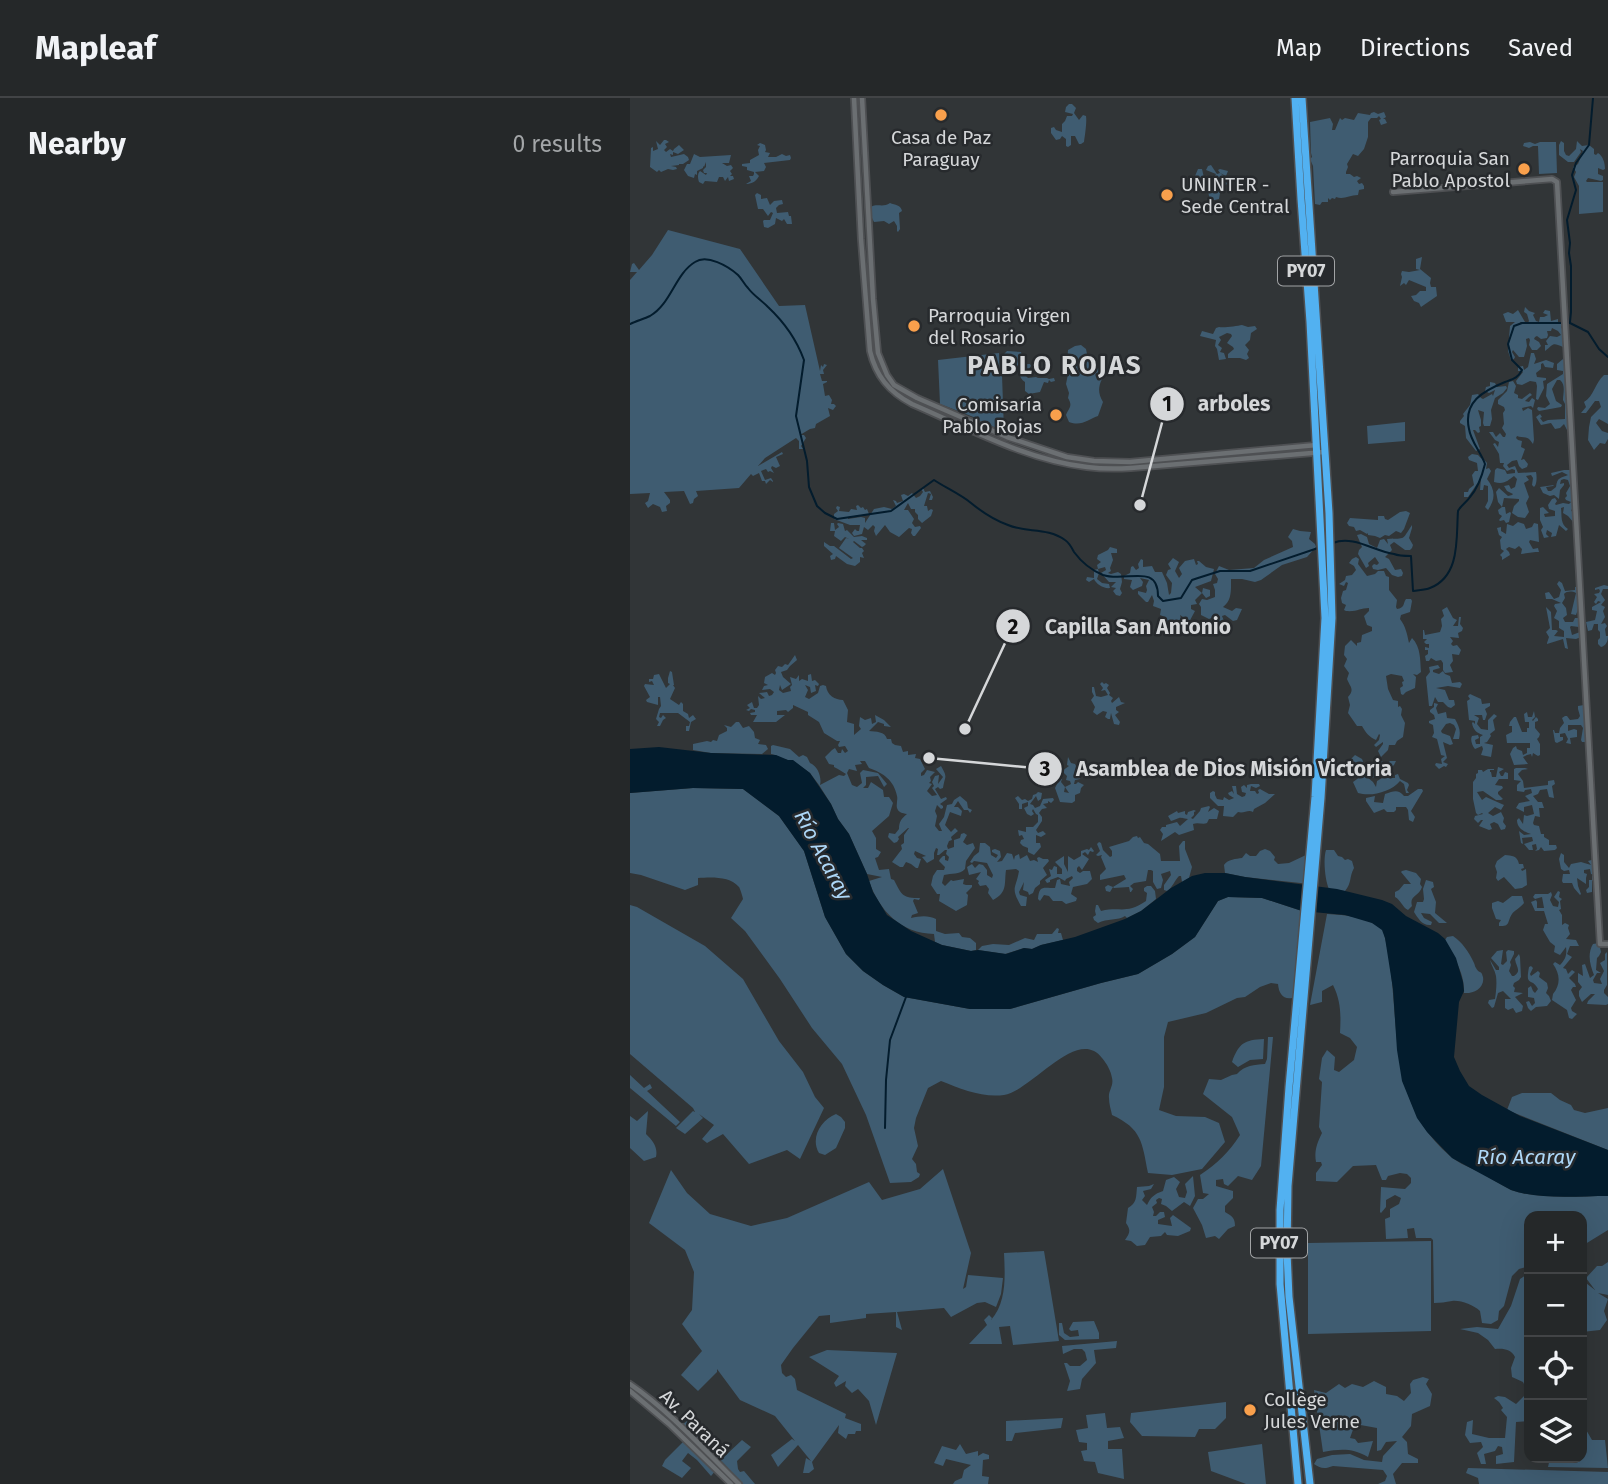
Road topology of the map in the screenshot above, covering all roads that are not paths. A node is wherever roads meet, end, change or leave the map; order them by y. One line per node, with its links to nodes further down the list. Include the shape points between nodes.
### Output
1 (854, 98): 7 (street, via 870,351 890,390)
2 (862, 98): 6 (street, via 878,353 894,385)
3 (1296, 98): 8 (highway, PY07)
4 (1302, 98): 8 (highway, PY07)
5 (1393, 192): 11 (street, via 1557,182)
6 (942, 409): 7 (street); 8 (street, via 1029,446 1094,461 1130,462 1303,446)
7 (939, 416): 8 (street, via 1035,455 1104,469)
8 (1320, 449): 9 (highway, PY07); 9 (highway, PY07, via 1330,540)
9 (1326, 556): 13 (highway, PY07, via 1331,643)
10 (1608, 939): 11 (street)
11 (1600, 942): 12 (street)
12 (1608, 944)
13 (1301, 1002): 19 (highway, PY07, via 1281,1186 1279,1264); 20 (highway, PY07, via 1287,1252)
14 (630, 1384): 16 (street, Av. Paraná, via 659,1406)
15 (630, 1391): 16 (street, Av. Paraná)
16 (684, 1434): 17 (street, Av. Paraná); 18 (street, Av. Paraná)
17 (731, 1484)
18 (739, 1484)
19 (1298, 1484)
20 (1310, 1484)

